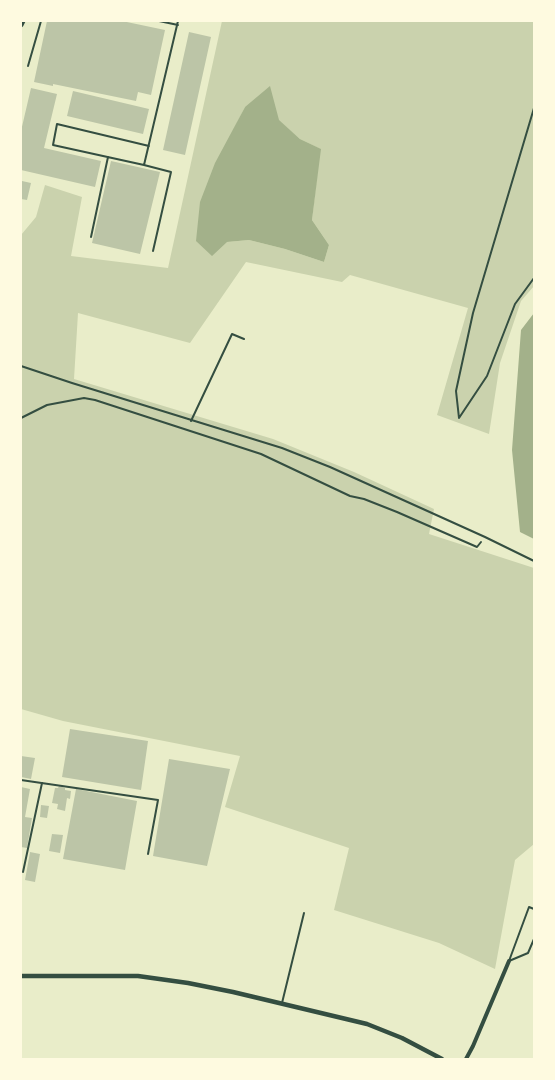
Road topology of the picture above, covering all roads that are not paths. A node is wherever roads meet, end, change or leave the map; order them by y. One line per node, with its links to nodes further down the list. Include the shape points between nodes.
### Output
1 (23, 21): 5 (main road)
2 (41, 21): 7 (lane)
3 (159, 21): 6 (lane)
4 (178, 21): 6 (lane)
5 (21, 25)
6 (178, 25): 9 (lane)
7 (28, 66)
8 (534, 108): 14 (lane, via 473,314 456,391 459,418 487,376 515,304)
9 (149, 146): 10 (lane, via 57,124 53,145); 11 (lane)
10 (108, 157): 11 (lane); 12 (lane)
11 (144, 165): 13 (lane, via 171,172)
12 (90, 237)
13 (153, 251)
14 (534, 278)
15 (244, 339): 17 (lane, via 232,334)
16 (21, 366): 17 (lane)
17 (192, 421): 18 (lane, via 282,448 330,467)
18 (534, 561)
19 (21, 780): 20 (lane)
20 (42, 783): 21 (lane, via 158,800); 22 (lane)
21 (148, 854)
22 (24, 872)
23 (534, 909): 26 (lane, via 529,907)
24 (304, 914): 28 (lane)
25 (534, 939): 26 (lane, via 528,953)
26 (508, 961): 30 (street)
27 (21, 976): 28 (street, via 138,976 188,983)
28 (282, 1004): 29 (street, via 367,1024)
29 (442, 1059)
30 (466, 1059)

